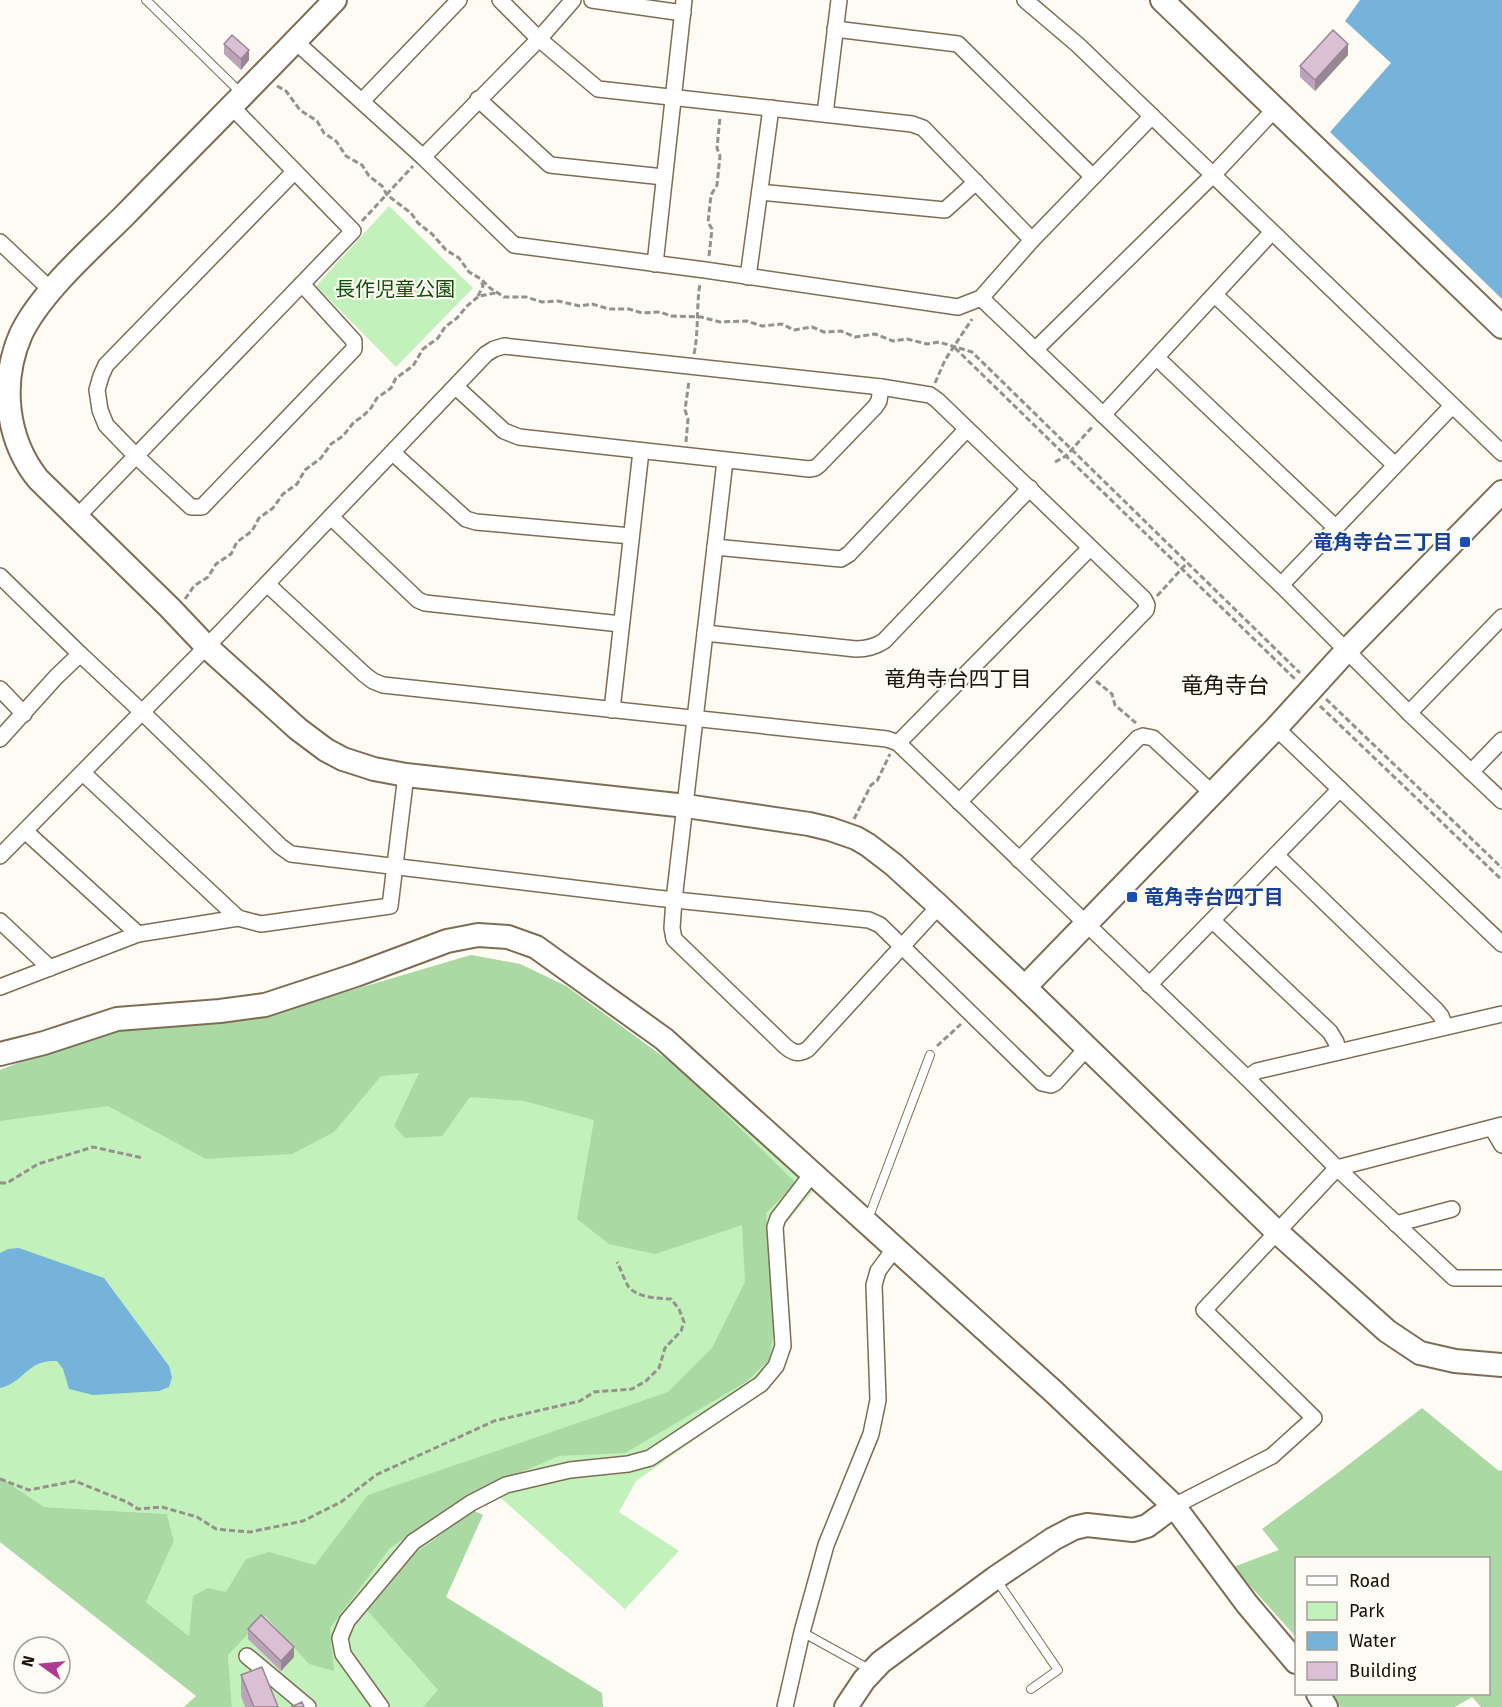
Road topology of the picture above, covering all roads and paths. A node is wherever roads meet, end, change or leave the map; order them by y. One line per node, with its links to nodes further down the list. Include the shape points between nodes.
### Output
1 (146, 0): 16 (lane)
2 (335, 0): 13 (street)
3 (459, 0): 17 (street)
4 (500, 0): 12 (street)
5 (573, 0): 12 (street)
6 (592, 0): 10 (street)
7 (839, 0): 11 (street)
8 (1025, 0): 21 (street)
9 (1162, 0): 19 (street)
10 (684, 6): 14 (street)
11 (835, 29): 20 (street); 26 (street, via 958,44)
12 (540, 39): 14 (street, via 598,89); 15 (street)
13 (296, 42): 16 (street); 17 (street)
14 (674, 98): 18 (street); 25 (street)
15 (478, 99): 22 (street); 25 (street, via 550,165)
16 (237, 101): 23 (street); 37 (street)
17 (362, 101): 22 (street)
18 (771, 108): 20 (street); 28 (street)
19 (1275, 109): 24 (street); 43 (street)
20 (825, 114): 27 (street, via 923,128)
21 (1152, 116): 24 (street); 26 (street)
22 (423, 157): 29 (path); 33 (street, via 514,245)
23 (294, 172): 29 (street); 57 (street, via 106,365 97,390 99,410 106,425)
24 (1214, 174): 30 (street); 45 (street)
25 (664, 177): 33 (street)
26 (1093, 177): 31 (street)
27 (976, 182): 28 (street, via 945,210); 31 (street)
28 (759, 192): 34 (street)
29 (353, 231): 36 (street)
30 (1272, 232): 39 (street); 50 (street)
31 (1032, 240): 40 (street)
32 (0, 242): 37 (street)
33 (655, 264): 34 (street)
34 (748, 277): 40 (street, via 957,307)
35 (480, 278): 41 (path, via 483,286)
36 (302, 284): 57 (street); 57 (street, via 354,341 354,349 202,507 191,507)
37 (52, 291): 64 (street, via 20,335 12,358 7,401 13,432 26,464)
38 (496, 293): 41 (path)
39 (1215, 295): 46 (street); 61 (street)
40 (981, 298): 45 (street)
41 (476, 299): 75 (path, via 423,349 413,366 396,378 367,413 330,444 297,484 259,518 231,554 216,564 205,581 194,586)
42 (975, 314): 44 (path)
43 (1502, 327)
44 (954, 347): 49 (path); 53 (path, via 972,352); 58 (path)
45 (1035, 350): 51 (street)
46 (1157, 358): 51 (street); 66 (street)
47 (456, 387): 48 (street, via 486,354 504,346); 54 (street, via 510,435); 55 (street)
48 (881, 387): 49 (street); 59 (street, via 875,407 815,468)
49 (930, 395): 52 (street)
50 (1452, 406): 56 (street); 61 (street)
51 (1103, 415): 53 (path); 74 (street)
52 (967, 429): 62 (street); 68 (street, via 841,559)
53 (1071, 449): 58 (path); 70 (path)
54 (641, 451): 59 (street); 67 (street)
55 (393, 453): 65 (street); 67 (street, via 466,519)
56 (1502, 453)
57 (135, 455): 64 (street)
58 (1066, 456): 60 (path); 71 (path)
59 (725, 461): 68 (street)
60 (1055, 462)
61 (1395, 465): 66 (street)
62 (1030, 488): 69 (street); 79 (street, via 876,646 856,649)
63 (1502, 492): 81 (street)
64 (77, 517): 80 (street)
65 (331, 517): 73 (street); 78 (street, via 425,603)
66 (1335, 527): 74 (street)
67 (631, 536): 78 (street)
68 (715, 547): 79 (street)
69 (1090, 548): 76 (street); 98 (street)
70 (1187, 563): 71 (path); 84 (path)
71 (1182, 569): 76 (path); 85 (path)
72 (0, 576): 82 (street)
73 (267, 584): 80 (street); 89 (street, via 364,674 383,685)
74 (1281, 585): 81 (street)
75 (180, 604)
76 (1147, 605): 83 (street)
77 (1502, 617): 91 (street)
78 (621, 624): 89 (street)
79 (705, 633): 93 (street)
80 (207, 646): 90 (street); 101 (street, via 326,750 354,763)
81 (1347, 650): 91 (street); 94 (street)
82 (80, 654): 90 (street); 92 (street)
83 (1085, 673): 95 (path, via 1112,694 1115,705 1138,724); 105 (street)
84 (1302, 676)
85 (1300, 684)
86 (0, 689): 92 (street)
87 (1322, 696): 113 (path)
88 (1317, 703): 114 (path)
89 (612, 710): 93 (street)
90 (142, 712): 99 (street); 112 (street, via 285,851)
91 (1409, 713): 100 (street)
92 (24, 714): 96 (street)
93 (695, 718): 98 (street); 106 (street)
94 (1276, 728): 102 (street); 103 (street)
95 (1143, 736): 103 (street, via 1152,738); 111 (street)
96 (0, 738)
97 (1502, 740): 100 (street)
98 (898, 743): 105 (street); 107 (path, via 871,785)
99 (83, 772): 108 (street); 117 (street)
100 (1471, 772): 104 (street)
101 (406, 775): 106 (street); 112 (street)
102 (1340, 789): 109 (street); 122 (street)
103 (1212, 793): 120 (street)
104 (1502, 801)
105 (959, 802): 111 (street)
106 (686, 806): 115 (street); 116 (street, via 843,832 879,853)
107 (853, 824)
108 (25, 831): 110 (street); 121 (street)
109 (1276, 855): 119 (street); 130 (street, via 1441,1016)
110 (0, 856)
111 (1019, 860): 120 (street)
112 (395, 867): 115 (street); 117 (street, via 390,906 261,924)
113 (1502, 868)
114 (1502, 880)
115 (674, 900): 123 (street, via 869,920); 123 (street, via 674,939 796,1053 808,1049)
116 (939, 906): 123 (street); 127 (street)
117 (238, 918): 121 (street)
118 (0, 921): 124 (street)
119 (1213, 921): 125 (street); 133 (street, via 1330,1032)
120 (1085, 924): 125 (street); 127 (street)
121 (138, 934): 124 (street)
122 (1502, 944)
123 (901, 947): 131 (street, via 1042,1083 1055,1083)
124 (50, 968): 126 (street)
125 (1149, 985): 135 (street)
126 (0, 987)
127 (1024, 987): 131 (street)
128 (1502, 1014): 130 (street)
129 (966, 1020): 132 (path)
130 (1445, 1027): 133 (street)
131 (1087, 1048): 145 (street)
132 (932, 1052): 143 (lane)
133 (1338, 1052): 135 (street, via 1257,1071)
134 (0, 1054): 140 (street, via 117,1019 265,1005 447,941 478,935 508,937 536,947 664,1039)
135 (1247, 1078): 139 (street)
136 (1497, 1126): 137 (street); 139 (street)
137 (1502, 1145)
138 (142, 1158): 141 (path, via 93,1147 38,1164 7,1183)
139 (1337, 1168): 144 (street); 145 (street)
140 (812, 1174): 143 (street); 159 (street, via 775,1227 783,1346 776,1366 761,1384 650,1458 506,1485 413,1542 347,1621 340,1638 343,1654)
141 (0, 1183)
142 (1452, 1209): 144 (street)
143 (867, 1224): 146 (street)
144 (1396, 1224): 148 (street, via 1454,1278)
145 (1276, 1231): 149 (street, via 1387,1331 1420,1353); 151 (street, via 1204,1310 1314,1418 1272,1456)
146 (895, 1248): 151 (street); 153 (street, via 878,1271 874,1285 878,1400 871,1434 826,1545)
147 (618, 1263): 150 (path, via 629,1287 653,1298 671,1299 684,1322 665,1348 659,1368 646,1381 632,1389 594,1392 580,1401 494,1421 376,1475 341,1502 303,1521 250,1533 216,1529 197,1517 162,1508 138,1509 75,1481 29,1490)
148 (1502, 1278)
149 (1502, 1365)
150 (0, 1479)
151 (1174, 1506): 152 (street, via 1147,1526 1133,1530 1087,1525 1074,1528); 155 (street)
152 (995, 1578): 156 (street, via 906,1642); 157 (lane, via 1058,1670)
153 (802, 1632): 156 (lane); 160 (street)
154 (247, 1656): 158 (street)
155 (1295, 1661)
156 (873, 1671): 161 (street)
157 (1031, 1689)
158 (308, 1707)
159 (381, 1707)
160 (785, 1707)
161 (846, 1707)

